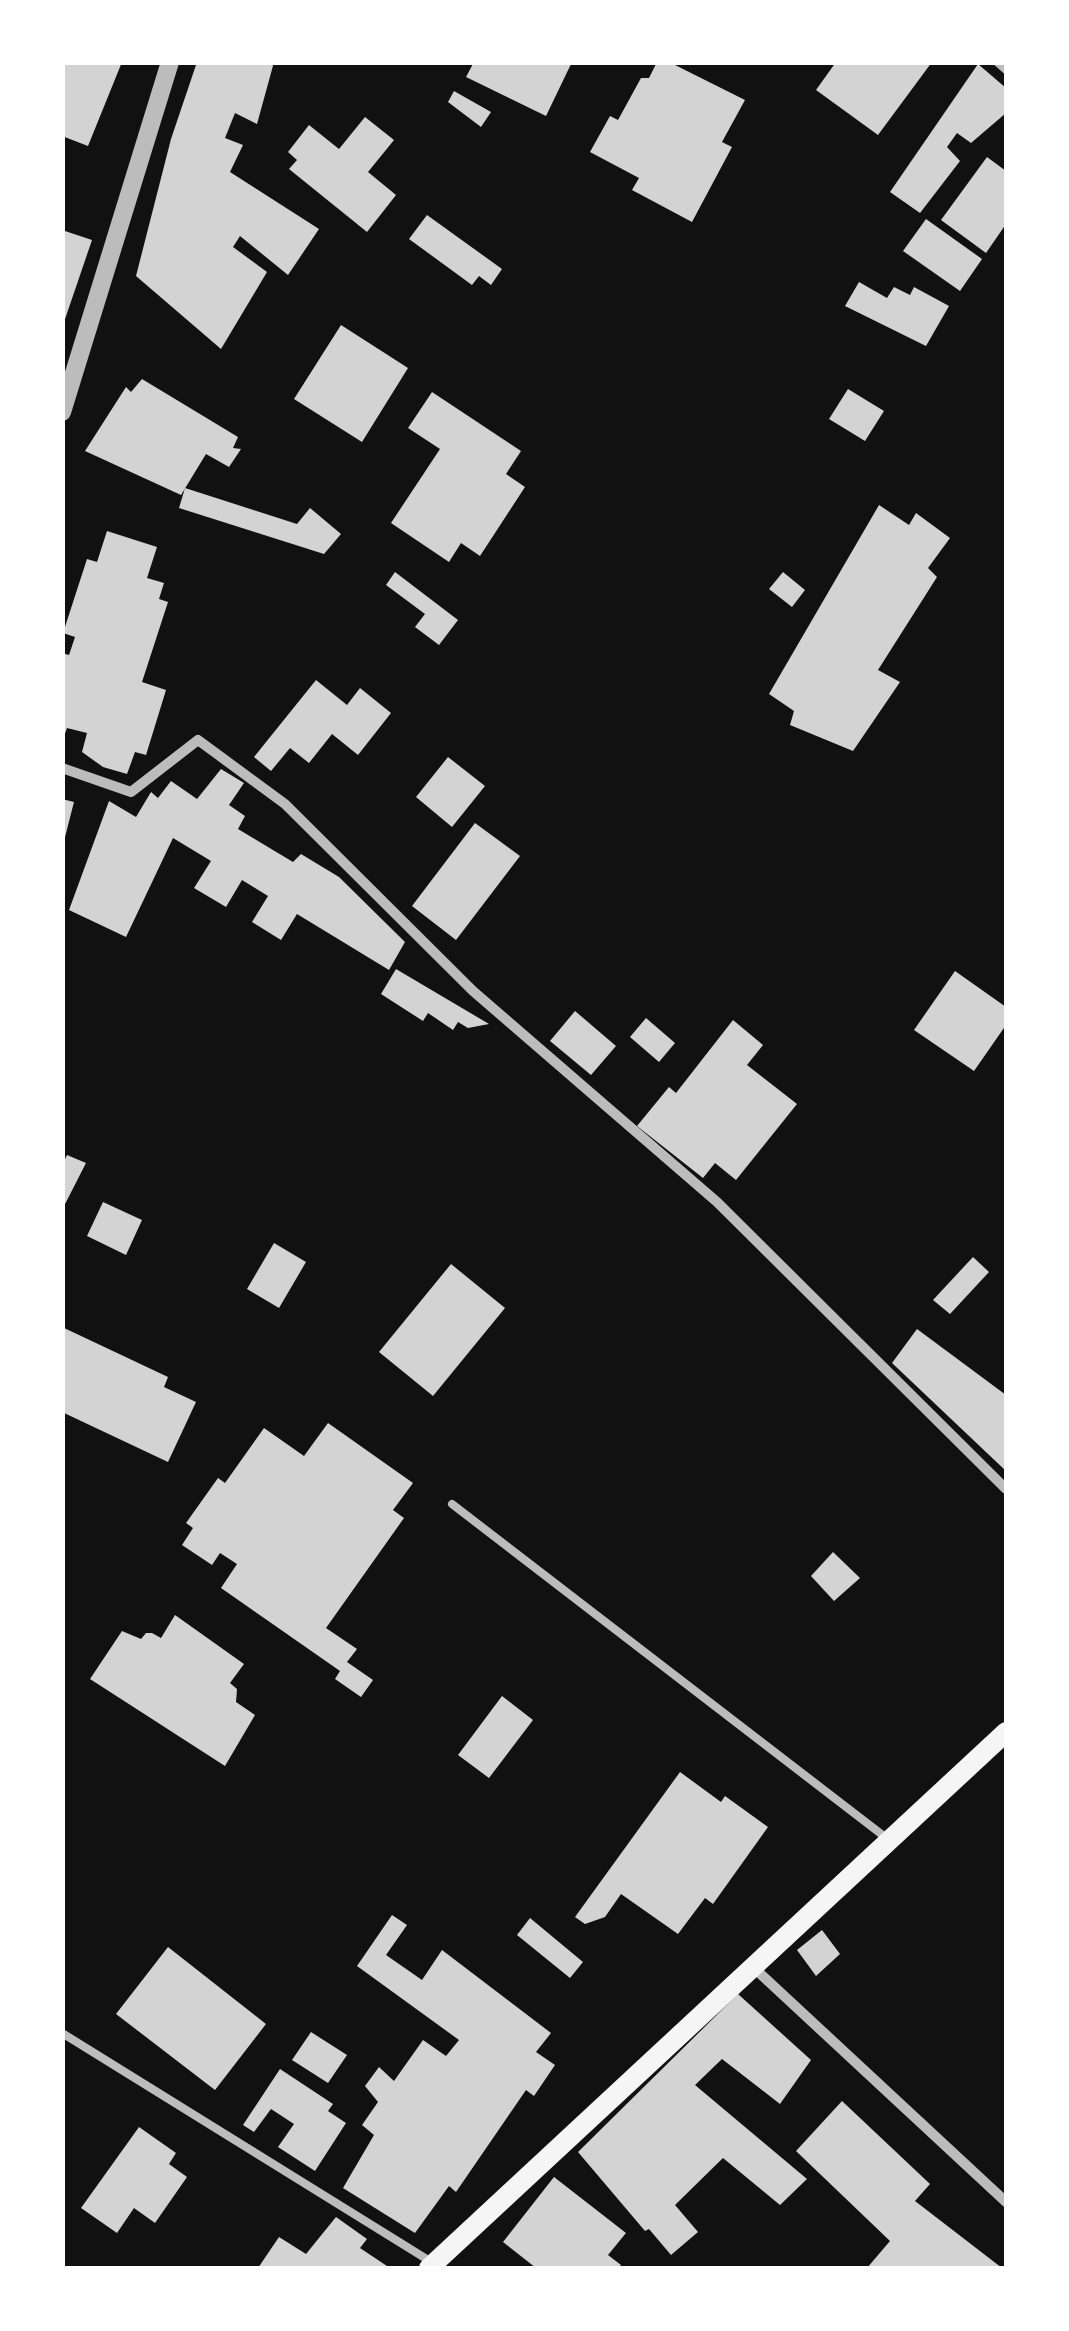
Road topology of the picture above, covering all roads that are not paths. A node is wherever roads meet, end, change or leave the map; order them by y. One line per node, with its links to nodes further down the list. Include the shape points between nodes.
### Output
1 (170, 62): 4 (street)
2 (997, 62): 3 (lane)
3 (1006, 70)
4 (62, 412)
5 (62, 768): 6 (street, via 132,792 198,740 284,804 473,991 717,1202)
6 (1006, 1489)
7 (452, 1504): 9 (lane)
8 (1006, 1732): 9 (main road)
9 (889, 1840): 10 (main road)
10 (752, 1966): 12 (street); 13 (main road)
11 (62, 2033): 13 (lane)
12 (1006, 2202)
13 (431, 2266)

